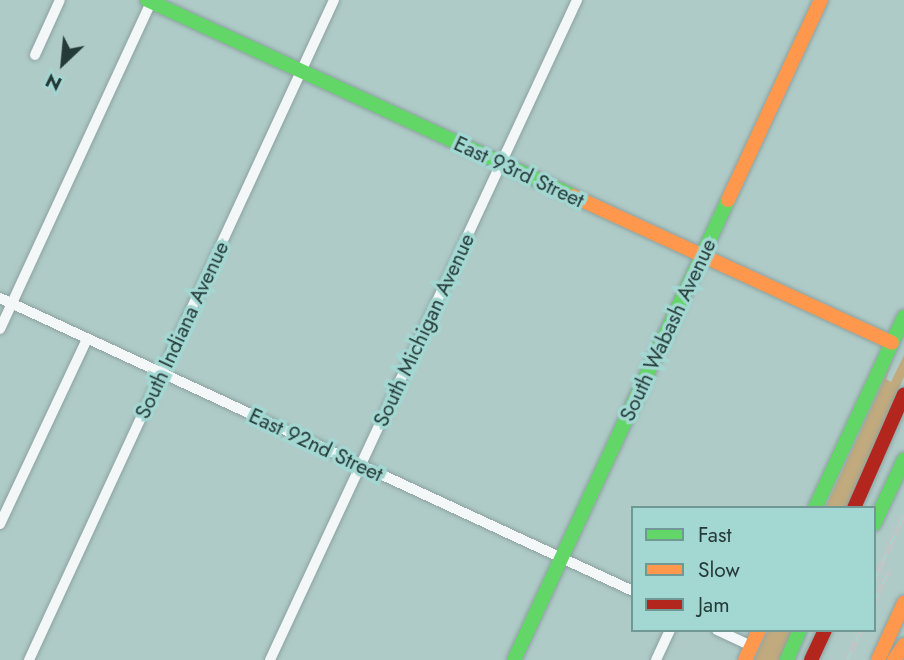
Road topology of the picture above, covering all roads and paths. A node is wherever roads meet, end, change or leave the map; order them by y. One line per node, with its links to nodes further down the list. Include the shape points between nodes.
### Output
1 (60, 0): 6 (street)
2 (334, 0): 7 (street, South Indiana Avenue)
3 (578, 0): 8 (street, South Michigan Avenue)
4 (821, 0): 9 (main road, South Wabash Avenue)
5 (150, 1): 7 (main road, East 93rd Street); 11 (street)
6 (35, 55)
7 (301, 71): 8 (main road, East 93rd Street); 16 (street, South Indiana Avenue)
8 (501, 164): 9 (main road, East 93rd Street); 19 (street, South Michigan Avenue)
9 (702, 256): 15 (main road, East 93rd Street); 24 (main road, South Wabash Avenue)
10 (0, 298): 11 (street, East 92nd Street)
11 (12, 304): 13 (street); 14 (street, East 92nd Street)
12 (904, 317): 15 (main road)
13 (0, 329)
14 (87, 339): 16 (street, East 92nd Street); 23 (street)
15 (892, 343): 20 (main road)
16 (162, 373): 19 (street, East 92nd Street); 34 (street, South Indiana Avenue)
17 (904, 394): 21 (main road)
18 (904, 460): 22 (main road)
19 (361, 465): 24 (street, East 92nd Street); 35 (street, South Michigan Avenue)
20 (816, 506)
21 (855, 506)
22 (876, 520)
23 (0, 524)
24 (562, 558): 25 (street, East 92nd Street); 36 (main road, South Wabash Avenue)
25 (631, 590)
26 (904, 603): 41 (main road)
27 (669, 632): 37 (street)
28 (721, 632): 33 (street)
29 (757, 632): 33 (main road)
30 (799, 632): 39 (main road)
31 (824, 632): 40 (main road)
32 (904, 645): 42 (main road)
33 (751, 646): 38 (main road)
34 (29, 660)
35 (270, 660)
36 (514, 660)
37 (656, 660)
38 (745, 660)
39 (787, 660)
40 (811, 660)
41 (878, 660)
42 (894, 660)

